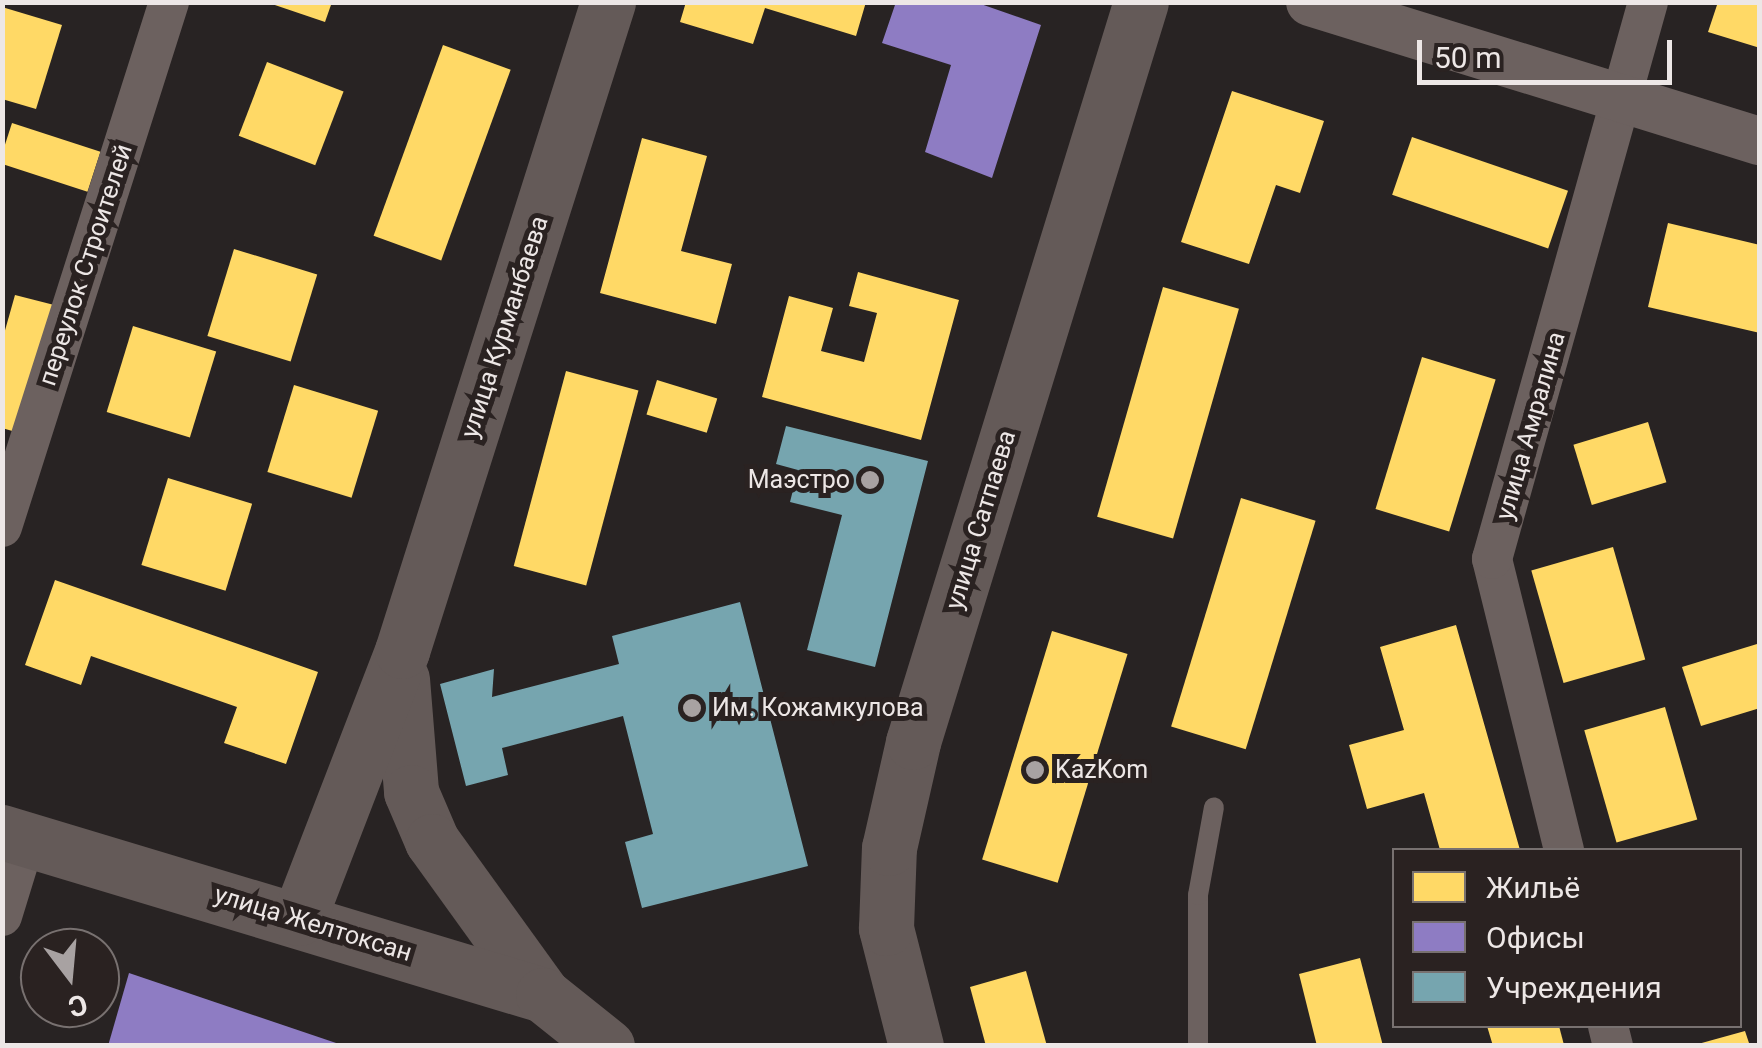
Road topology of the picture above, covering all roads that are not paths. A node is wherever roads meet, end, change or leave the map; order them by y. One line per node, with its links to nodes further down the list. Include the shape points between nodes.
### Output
1 (169, 2): 8 (street, переулок Строителей)
2 (608, 2): 9 (main road, улица Курманбаева)
3 (1141, 2): 17 (main road, улица Сатпаева, via 913,742 890,848 886,928)
4 (1310, 2): 6 (street)
5 (1648, 2): 6 (street, улица Амралина)
6 (1617, 96): 7 (street); 12 (street, улица Амралина, via 1492,559)
7 (1760, 141)
8 (2, 527)
9 (402, 651): 14 (main road); 15 (main road, via 403,741 425,825)
10 (1214, 807): 18 (lane, via 1198,895)
11 (14, 835): 13 (street); 14 (main road, улица Желтоксан)
12 (1564, 848)
13 (2, 916)
14 (299, 918): 15 (main road, улица Желтоксан)
15 (543, 995): 16 (main road, улица Желтоксан)
16 (607, 1046)
17 (916, 1046)
18 (1198, 1046)

